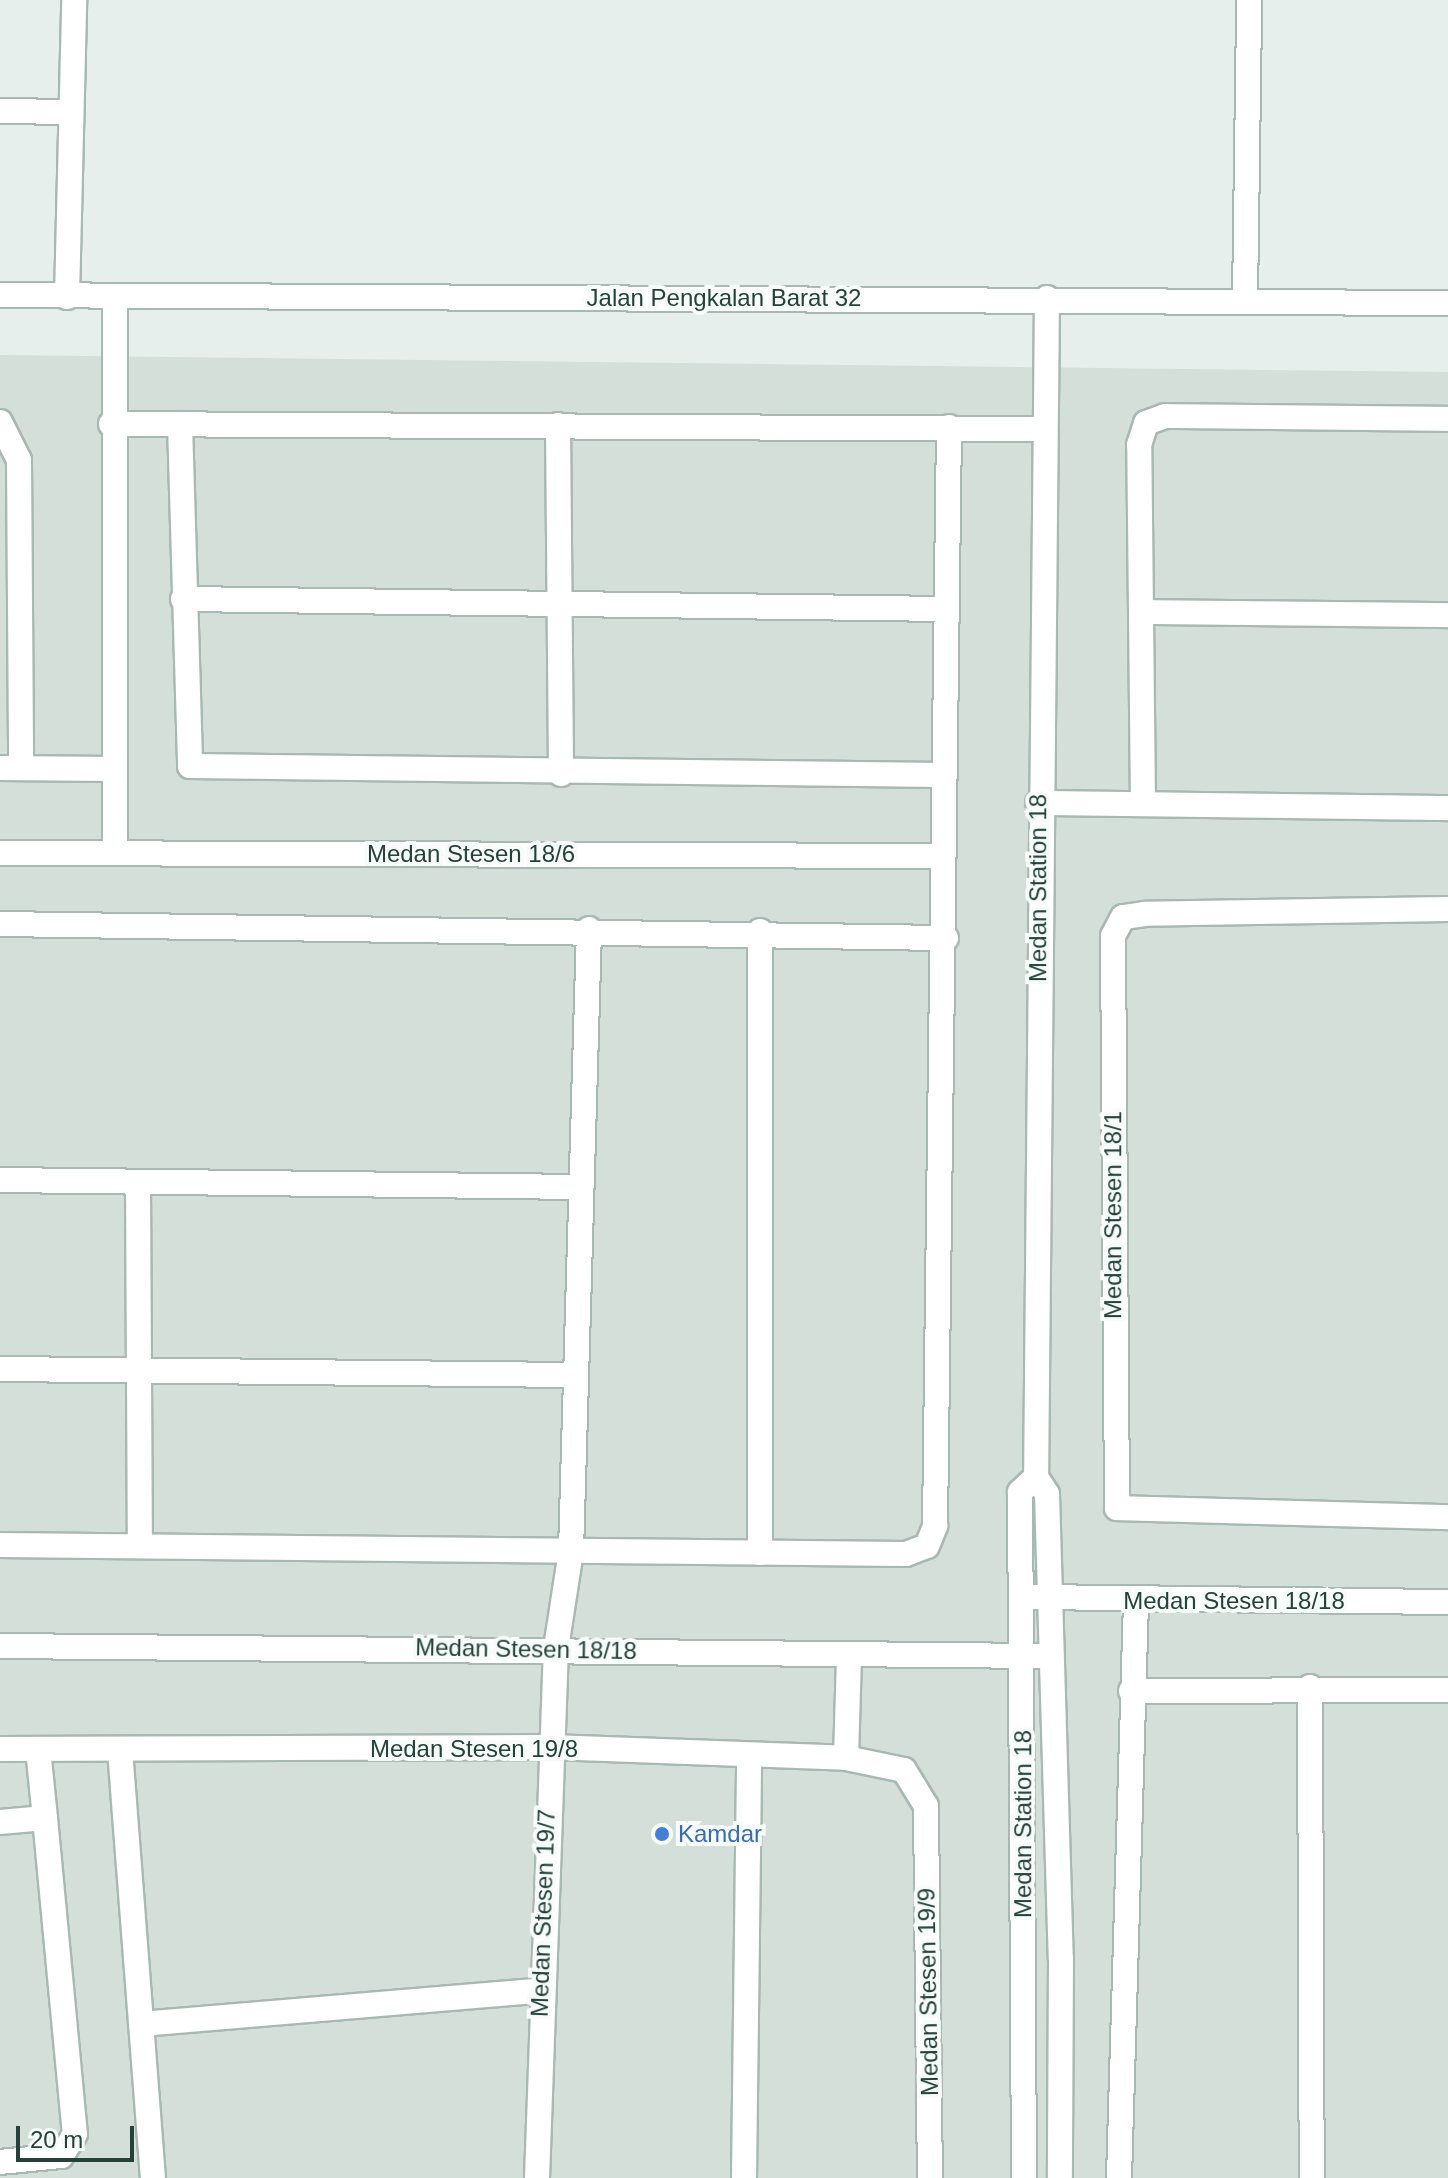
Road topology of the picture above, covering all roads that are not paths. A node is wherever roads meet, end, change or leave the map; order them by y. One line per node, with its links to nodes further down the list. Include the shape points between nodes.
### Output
1 (74, 0): 4 (street)
2 (1249, 0): 9 (street)
3 (0, 111): 4 (street)
4 (70, 112): 6 (street)
5 (0, 295): 6 (street, Jalan Pengkalan Barat 32)
6 (67, 297): 7 (street, Jalan Pengkalan Barat 32)
7 (115, 297): 8 (street, Jalan Pengkalan Barat 32); 13 (street)
8 (1047, 298): 9 (street, Jalan Pengkalan Barat 32); 17 (street, Medan Station 18)
9 (1245, 300): 10 (street, Jalan Pengkalan Barat 32)
10 (1448, 303)
11 (1448, 419): 21 (street, via 1165,416 1146,423 1139,445)
12 (0, 422): 23 (street, via 19,460)
13 (111, 424): 14 (street); 24 (street)
14 (180, 424): 15 (street); 18 (street)
15 (558, 425): 16 (street); 19 (street)
16 (949, 427): 17 (street); 20 (street)
17 (1045, 429): 27 (street, Medan Station 18)
18 (183, 599): 19 (street); 25 (street, via 190,766)
19 (559, 607): 20 (street); 25 (street)
20 (946, 609): 26 (street)
21 (1141, 612): 22 (street); 28 (street)
22 (1448, 615)
23 (11, 768): 24 (street)
24 (114, 769): 31 (street)
25 (561, 774): 26 (street)
26 (942, 775): 32 (street)
27 (1038, 803): 28 (street); 44 (street, Medan Station 18)
28 (1143, 804): 29 (street)
29 (1448, 808)
30 (0, 853): 31 (street, Medan Stesen 18/6)
31 (115, 853): 32 (street, Medan Stesen 18/6)
32 (943, 856): 37 (street)
33 (1448, 909): 45 (street, Medan Stesen 18/1, via 1145,914 1123,917 1113,936 1117,1508)
34 (0, 924): 35 (street)
35 (589, 929): 36 (street); 40 (street, Medan Stesen 19/7)
36 (760, 931): 37 (street); 49 (street)
37 (946, 938): 49 (street, via 933,1537 906,1554)
38 (0, 1180): 39 (street)
39 (138, 1185): 40 (street); 42 (street)
40 (578, 1187): 43 (street, Medan Stesen 19/7)
41 (0, 1369): 42 (street)
42 (139, 1372): 43 (street); 47 (street)
43 (575, 1375): 48 (street, Medan Stesen 19/7)
44 (1036, 1477): 50 (street, Medan Station 18, via 1020,1492); 51 (street, Medan Station 18, via 1047,1494)
45 (1448, 1517)
46 (0, 1545): 47 (street)
47 (140, 1546): 48 (street)
48 (571, 1551): 49 (street); 55 (street, Medan Stesen 19/7)
49 (760, 1553)
50 (1020, 1597): 51 (street, Medan Stesen 18/18); 57 (street, Medan Station 18)
51 (1049, 1598): 52 (street, Medan Stesen 18/18); 58 (street, Medan Station 18)
52 (1136, 1601): 53 (street, Medan Stesen 18/18); 61 (street)
53 (1448, 1602)
54 (0, 1646): 55 (street, Medan Stesen 18/18)
55 (556, 1648): 56 (street, Medan Stesen 18/18); 62 (street, Medan Stesen 19/7)
56 (849, 1654): 57 (street, Medan Stesen 18/18); 67 (street)
57 (1020, 1656): 58 (street, Medan Stesen 18/18); 78 (street, Medan Station 18)
58 (1051, 1656): 79 (street, Medan Station 18)
59 (1310, 1687): 60 (street); 61 (street); 81 (street)
60 (1448, 1690)
61 (1131, 1691): 80 (street)
62 (550, 1747): 65 (street, Medan Stesen 19/8); 66 (street, Medan Stesen 19/8); 71 (street, Medan Stesen 19/7)
63 (0, 1749): 64 (street, Medan Stesen 19/8)
64 (38, 1749): 65 (street, Medan Stesen 19/8); 69 (street)
65 (120, 1750): 72 (street)
66 (749, 1756): 67 (street, Medan Stesen 19/8); 76 (street)
67 (846, 1758): 68 (street, Medan Stesen 19/8, via 904,1770)
68 (926, 1806): 77 (street, Medan Stesen 19/9)
69 (45, 1818): 70 (street); 73 (street, via 75,2134 61,2156)
70 (0, 1822)
71 (538, 1991): 72 (street); 75 (street, Medan Stesen 19/7)
72 (141, 2024): 74 (street)
73 (0, 2162)
74 (153, 2178)
75 (537, 2178)
76 (744, 2178)
77 (930, 2178)
78 (1024, 2178)
79 (1060, 2178)
80 (1119, 2178)
81 (1312, 2178)

